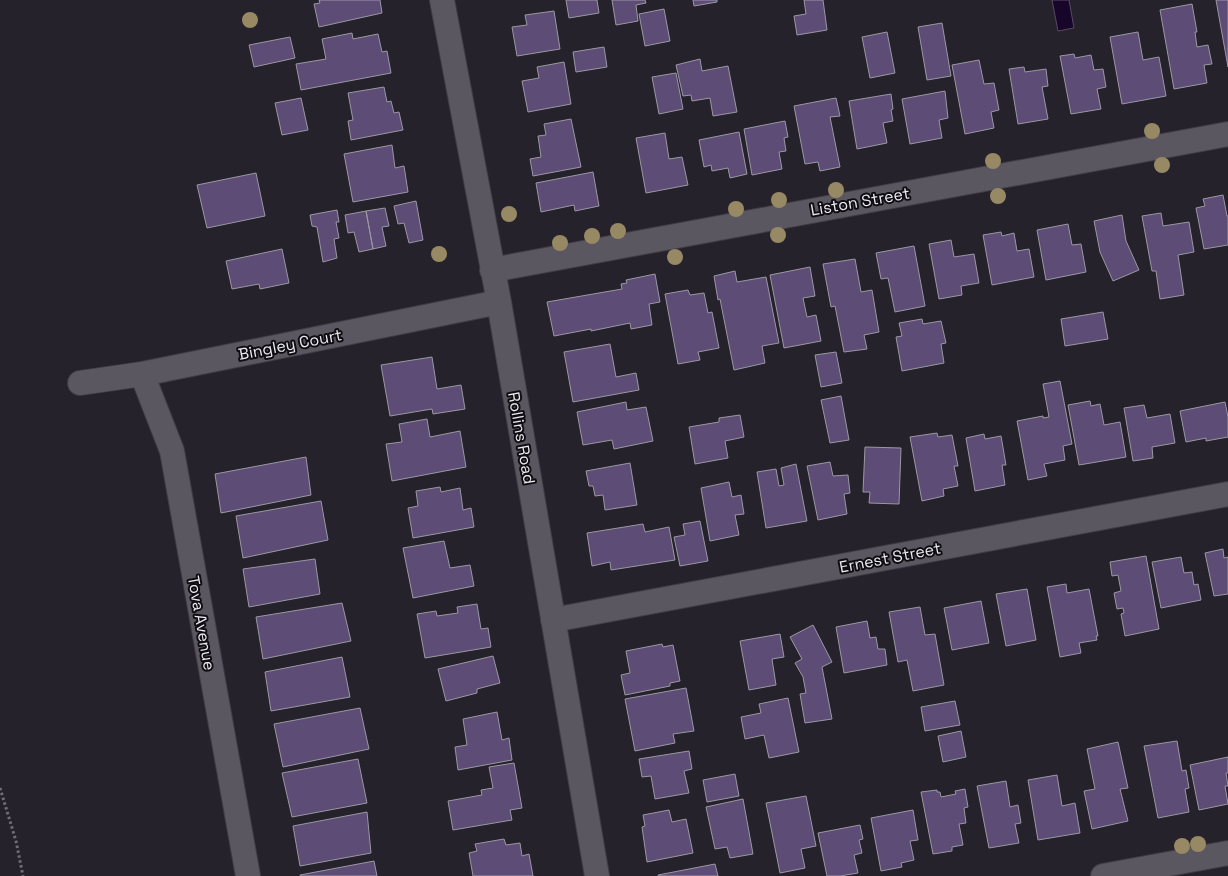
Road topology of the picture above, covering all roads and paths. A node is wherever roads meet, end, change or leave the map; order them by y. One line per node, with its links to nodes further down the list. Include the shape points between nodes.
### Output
1 (442, 0): 3 (street, Rollins Road)
2 (1228, 134): 3 (street, Liston Street)
3 (492, 270): 4 (street, Rollins Road)
4 (498, 302): 5 (street, Bingley Court); 8 (street, Rollins Road)
5 (142, 374): 6 (street, Bingley Court); 12 (street, Tova Avenue, via 172,451)
6 (80, 383)
7 (1228, 494): 8 (street, Ernest Street)
8 (553, 620): 13 (street, Rollins Road)
9 (0, 788): 11 (path)
10 (1228, 852): 14 (street)
11 (23, 876)
12 (248, 876)
13 (597, 876)
14 (1104, 876)

